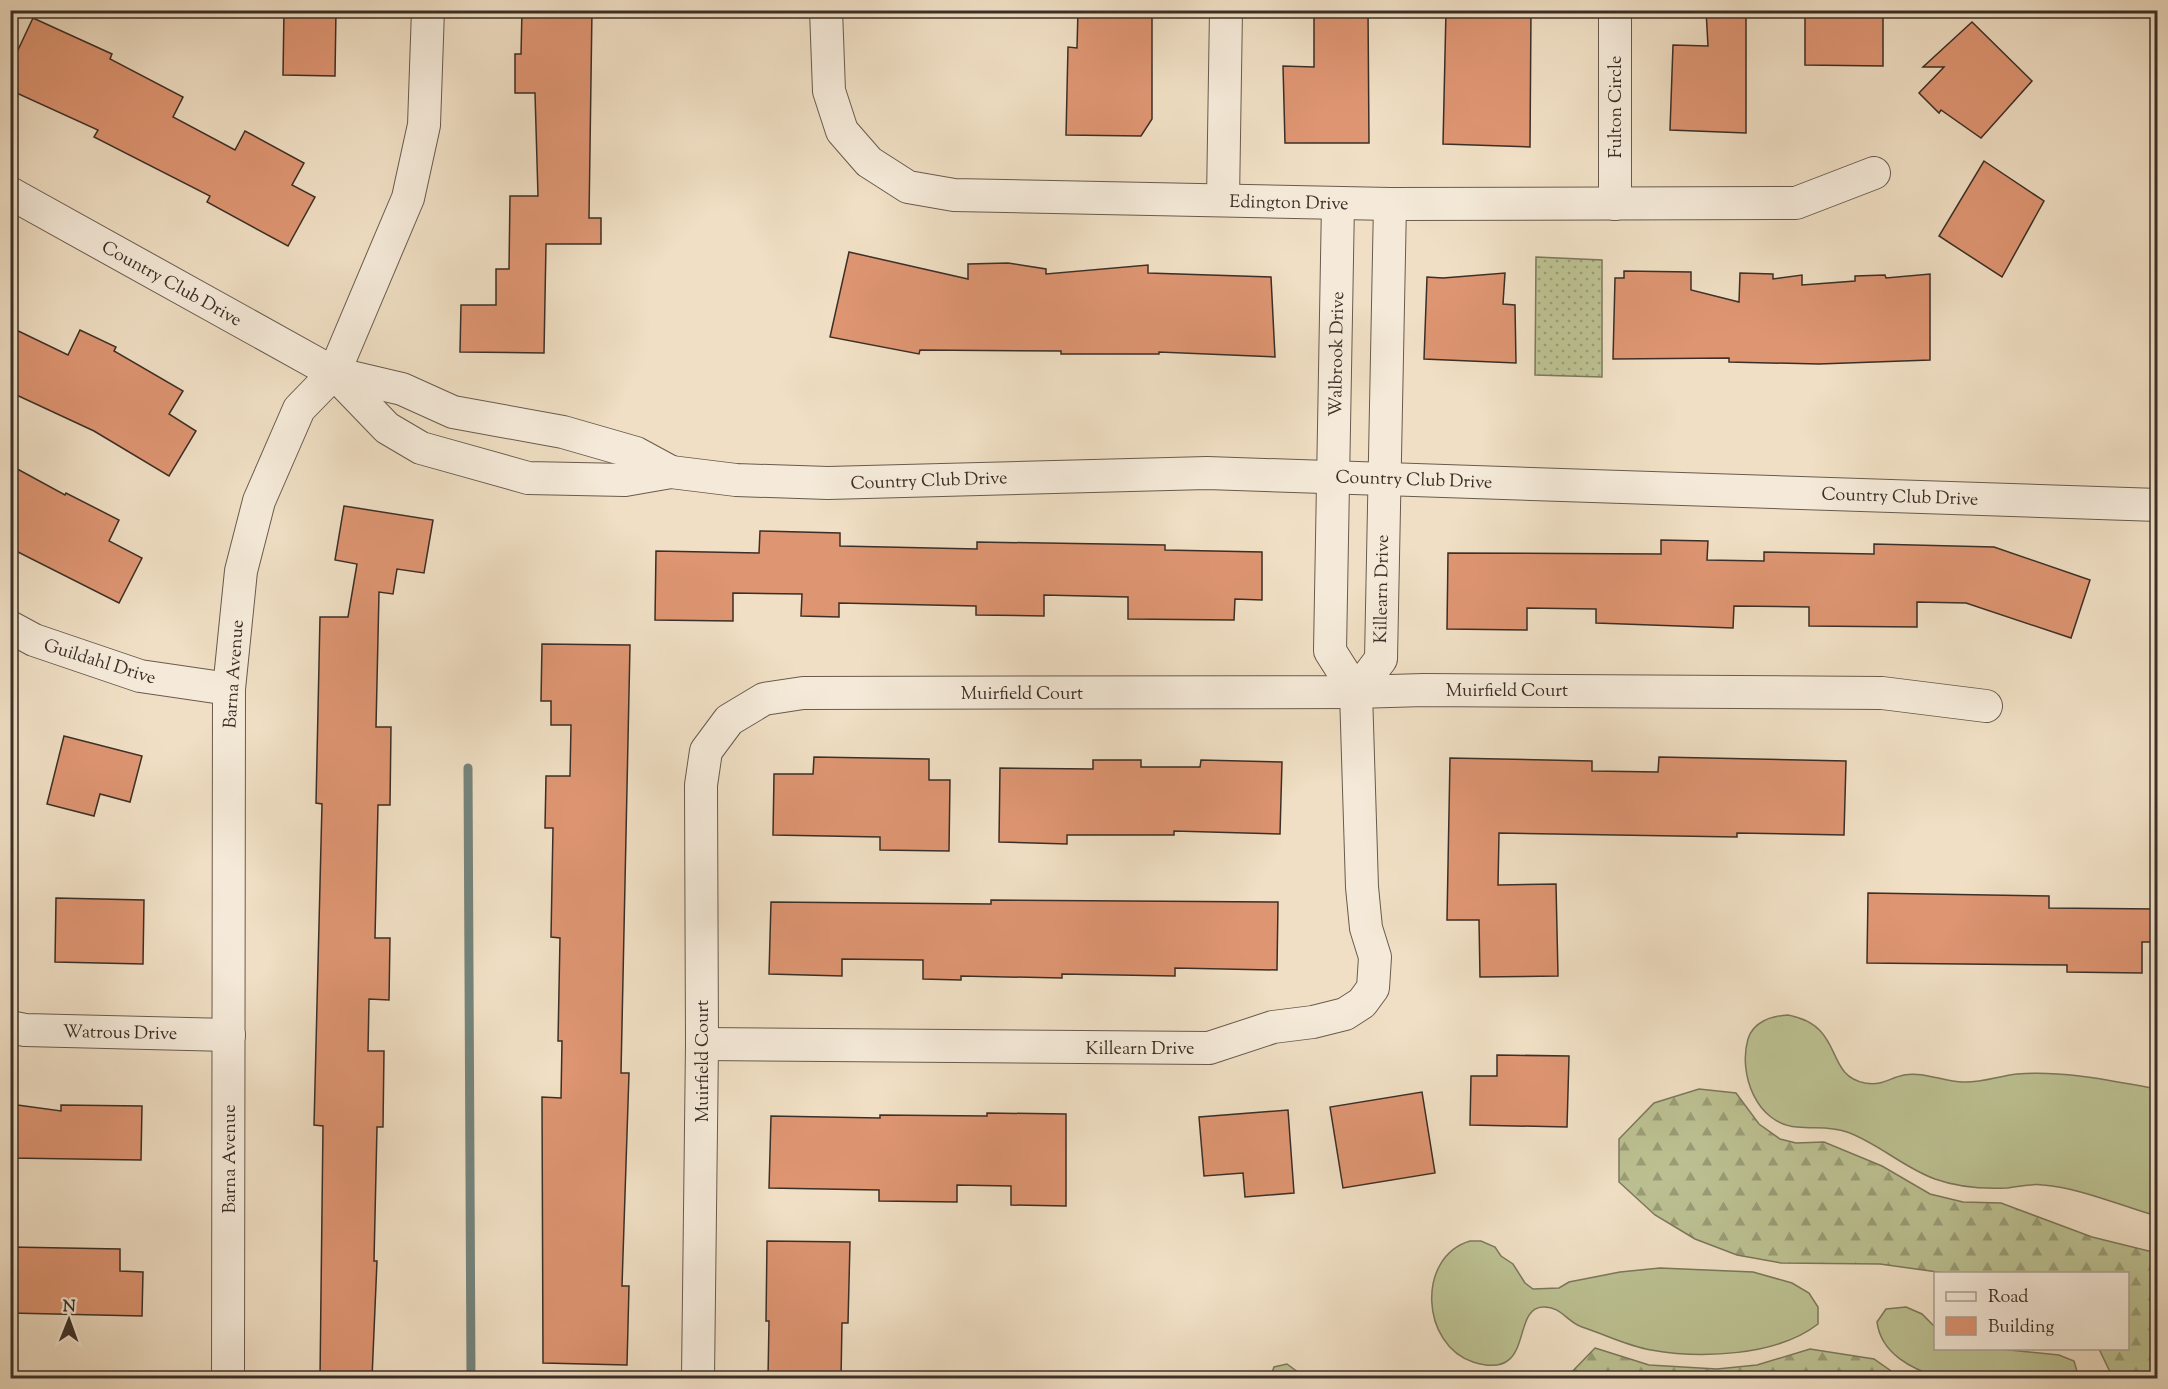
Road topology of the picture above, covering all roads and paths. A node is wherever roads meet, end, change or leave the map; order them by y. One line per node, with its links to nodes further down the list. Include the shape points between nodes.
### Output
1 (428, 10): 13 (street, Barna Avenue, via 424,125 408,198)
2 (826, 10): 7 (street, Edington Drive, via 829,91 842,131 869,162 908,187 954,195)
3 (1226, 10): 7 (street)
4 (1615, 10): 10 (street, Fulton Circle)
5 (1874, 173): 10 (street, Edington Drive, via 1796,203)
6 (10, 193): 13 (street, Country Club Drive)
7 (1223, 200): 8 (street, Edington Drive)
8 (1338, 203): 9 (street, Edington Drive); 11 (street, Walbrook Drive)
9 (1390, 204): 10 (street, Edington Drive); 12 (street)
10 (1615, 204)
11 (1337, 308): 12 (street); 16 (street, Walbrook Drive)
12 (1387, 310): 15 (street)
13 (334, 373): 14 (street, Country Club Drive, via 402,389 453,412 562,432 626,450); 14 (street, Country Club Drive, via 387,428 421,448 528,478 624,480); 19 (street, Barna Avenue, via 299,410 259,501 242,571)
14 (671, 472): 16 (street, Country Club Drive, via 736,480 828,483 1207,473)
15 (1384, 478): 16 (street, Country Club Drive); 17 (street, Country Club Drive); 20 (street, Killearn Drive, via 1381,660)
16 (1334, 491): 20 (street, via 1330,651)
17 (2157, 505)
18 (10, 627): 19 (street, Guildahl Drive, via 34,640 140,676)
19 (229, 689): 23 (street, Barna Avenue)
20 (1356, 692): 21 (street, Muirfield Court, via 1882,693); 24 (street, Muirfield Court, via 803,693 764,699 729,720 706,751 701,785); 24 (street, Killearn Drive, via 1362,887 1366,928 1375,957 1373,988 1362,1003 1345,1014 1273,1028 1209,1048)
21 (1986, 706)
22 (10, 1027): 23 (street, Watrous Drive)
23 (229, 1035): 25 (street, Barna Avenue)
24 (702, 1044): 26 (street, Muirfield Court)
25 (228, 1378)
26 (698, 1378)

